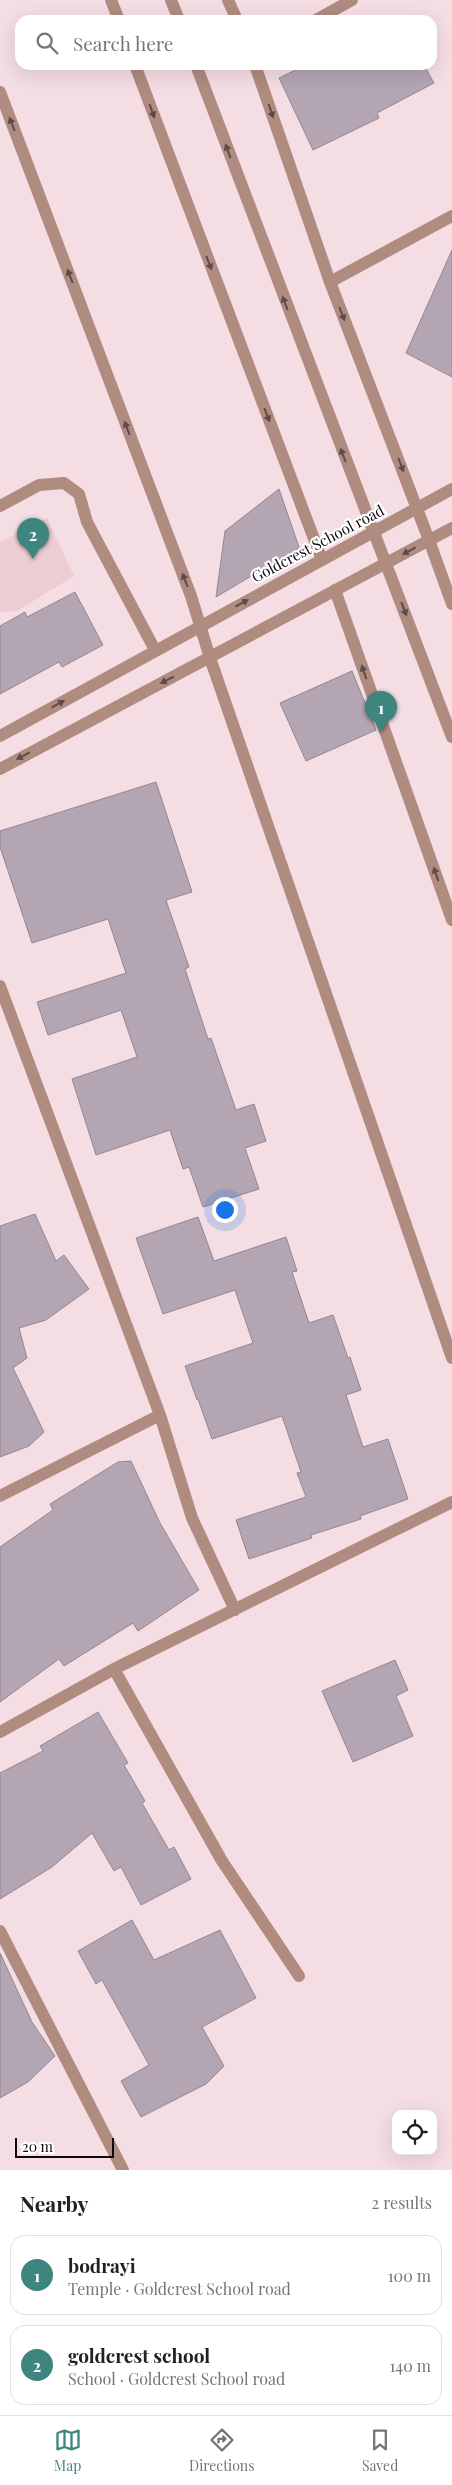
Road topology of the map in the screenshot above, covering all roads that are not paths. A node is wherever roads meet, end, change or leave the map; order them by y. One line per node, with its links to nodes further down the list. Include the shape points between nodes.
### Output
1 (111, 0): 5 (street)
2 (171, 0): 6 (street)
3 (228, 0): 7 (street)
4 (352, 0): 8 (street)
5 (117, 15)
6 (177, 15)
7 (235, 15)
8 (325, 15)
9 (137, 70): 21 (street, one-way to 21)
10 (198, 70): 19 (street, one-way to 10)
11 (257, 70): 14 (street, one-way to 14)
12 (0, 92): 25 (street, one-way to 12)
13 (452, 216): 14 (street)
14 (330, 282): 17 (street, one-way to 17)
15 (452, 489): 17 (street, Goldcrest School road)
16 (0, 506): 26 (street, via 40,485 64,483 79,494 88,522)
17 (417, 509): 19 (street, Goldcrest School road); 20 (street)
18 (452, 528): 20 (street)
19 (373, 533): 21 (street, Goldcrest School road); 22 (street)
20 (429, 540): 22 (street, one-way to 22); 24 (street)
21 (322, 560): 25 (street, Goldcrest School road, one-way to 21)
22 (386, 564): 23 (street); 29 (street, one-way to 29)
23 (335, 590): 27 (street); 31 (street, one-way to 23)
24 (452, 604)
25 (200, 626): 26 (street, Goldcrest School road); 27 (street)
26 (155, 650): 28 (street, Goldcrest School road, one-way to 26)
27 (210, 658): 30 (street, one-way to 30); 33 (street)
28 (0, 736)
29 (452, 737)
30 (0, 769)
31 (452, 920)
32 (0, 986): 34 (street)
33 (452, 1358)
34 (160, 1415): 35 (street); 37 (street, via 192,1518)
35 (0, 1496)
36 (452, 1502): 37 (street)
37 (234, 1610): 38 (street)
38 (114, 1669): 39 (street); 41 (street, via 222,1861)
39 (0, 1732)
40 (0, 1931): 42 (street)
41 (299, 1976)
42 (123, 2170)

